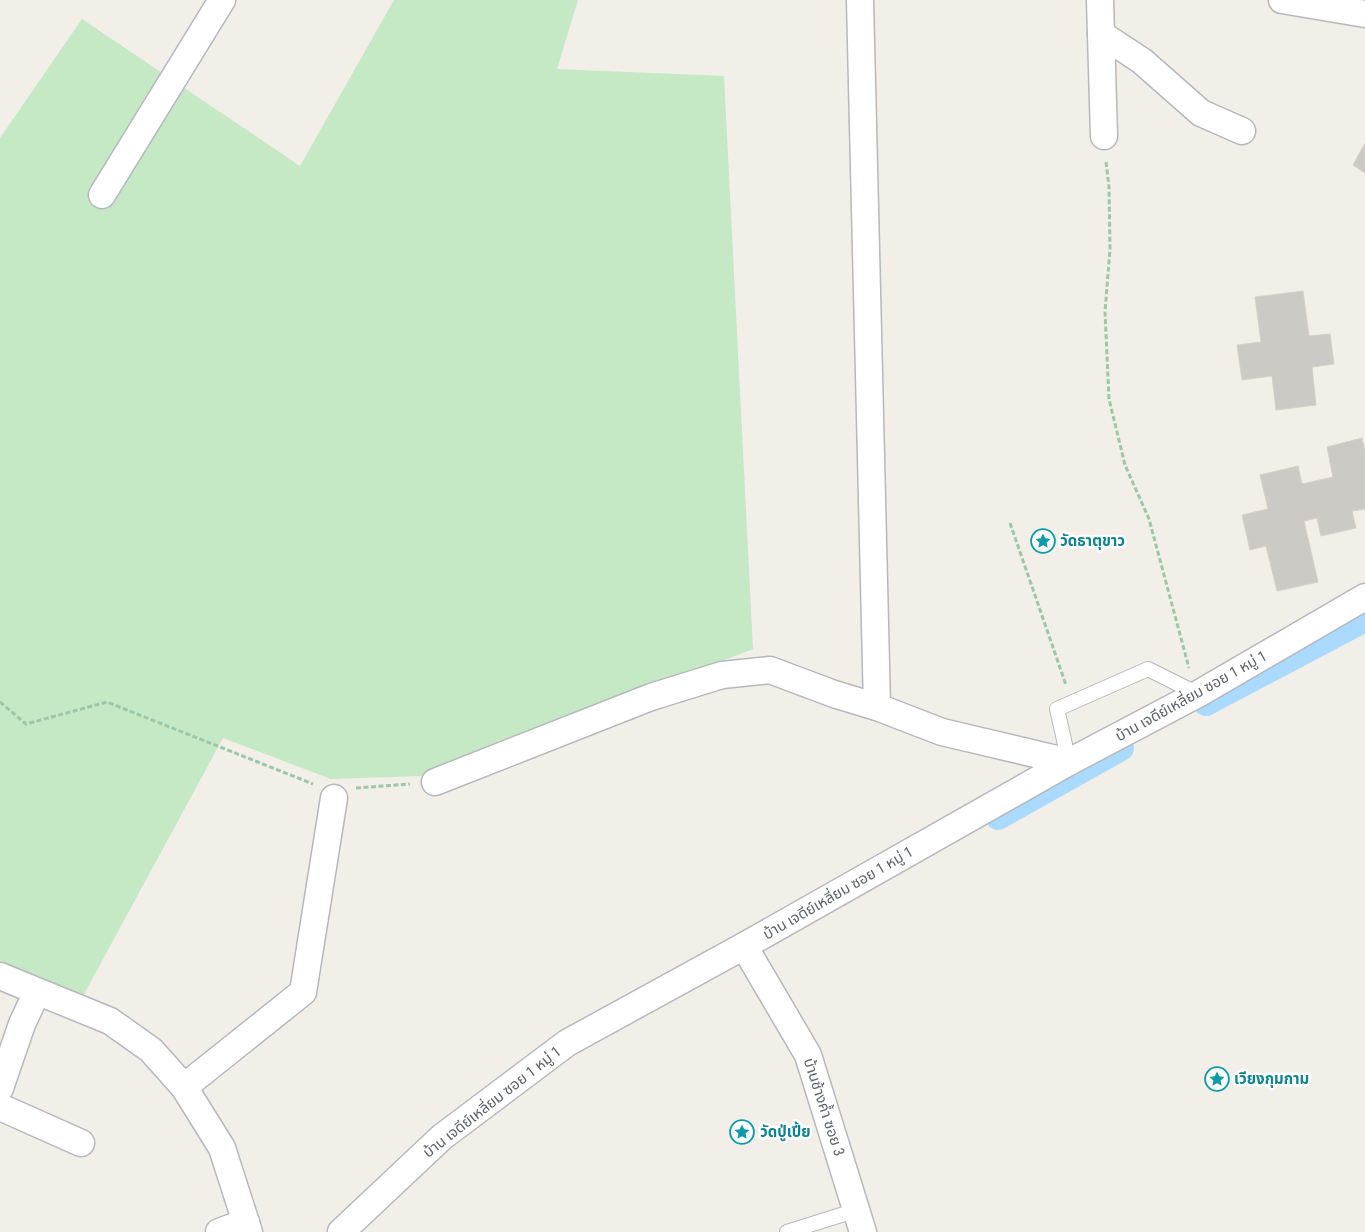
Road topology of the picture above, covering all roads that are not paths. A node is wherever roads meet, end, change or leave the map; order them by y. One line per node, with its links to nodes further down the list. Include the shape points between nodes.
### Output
1 (222, 0): 9 (street)
2 (860, 0): 12 (street)
3 (1100, 0): 6 (street)
4 (1282, 0): 5 (street)
5 (1365, 14)
6 (1101, 34): 7 (street, via 1142,61 1202,113); 8 (street)
7 (1242, 131)
8 (1104, 136)
9 (102, 194)
10 (1365, 597): 11 (street, บ้าน เจดีย์เหลี่ยม ซอย 1 หมู่ 1)
11 (1188, 689): 13 (street, บ้าน เจดีย์เหลี่ยม ซอย 1 หมู่ 1); 13 (lane, via 1148,669 1057,709)
12 (878, 707): 13 (street, via 942,732); 14 (street, via 770,670 722,675 652,697)
13 (1069, 762): 16 (street, บ้าน เจดีย์เหลี่ยม ซอย 1 หมู่ 1)
14 (435, 782)
15 (336, 790): 19 (street, via 303,992)
16 (749, 954): 23 (street, บ้านช้างค้ำ ซอย 3, via 808,1055); 26 (street, บ้าน เจดีย์เหลี่ยม ซอย 1 หมู่ 1, via 567,1043 442,1137)
17 (0, 976): 18 (street)
18 (37, 992): 19 (street, via 110,1022 151,1050); 20 (street)
19 (184, 1087): 24 (street, via 222,1148)
20 (0, 1088)
21 (0, 1107): 22 (street)
22 (80, 1143)
23 (860, 1221): 27 (lane)
24 (248, 1227): 25 (street)
25 (219, 1232)
26 (341, 1232)
27 (787, 1232)

